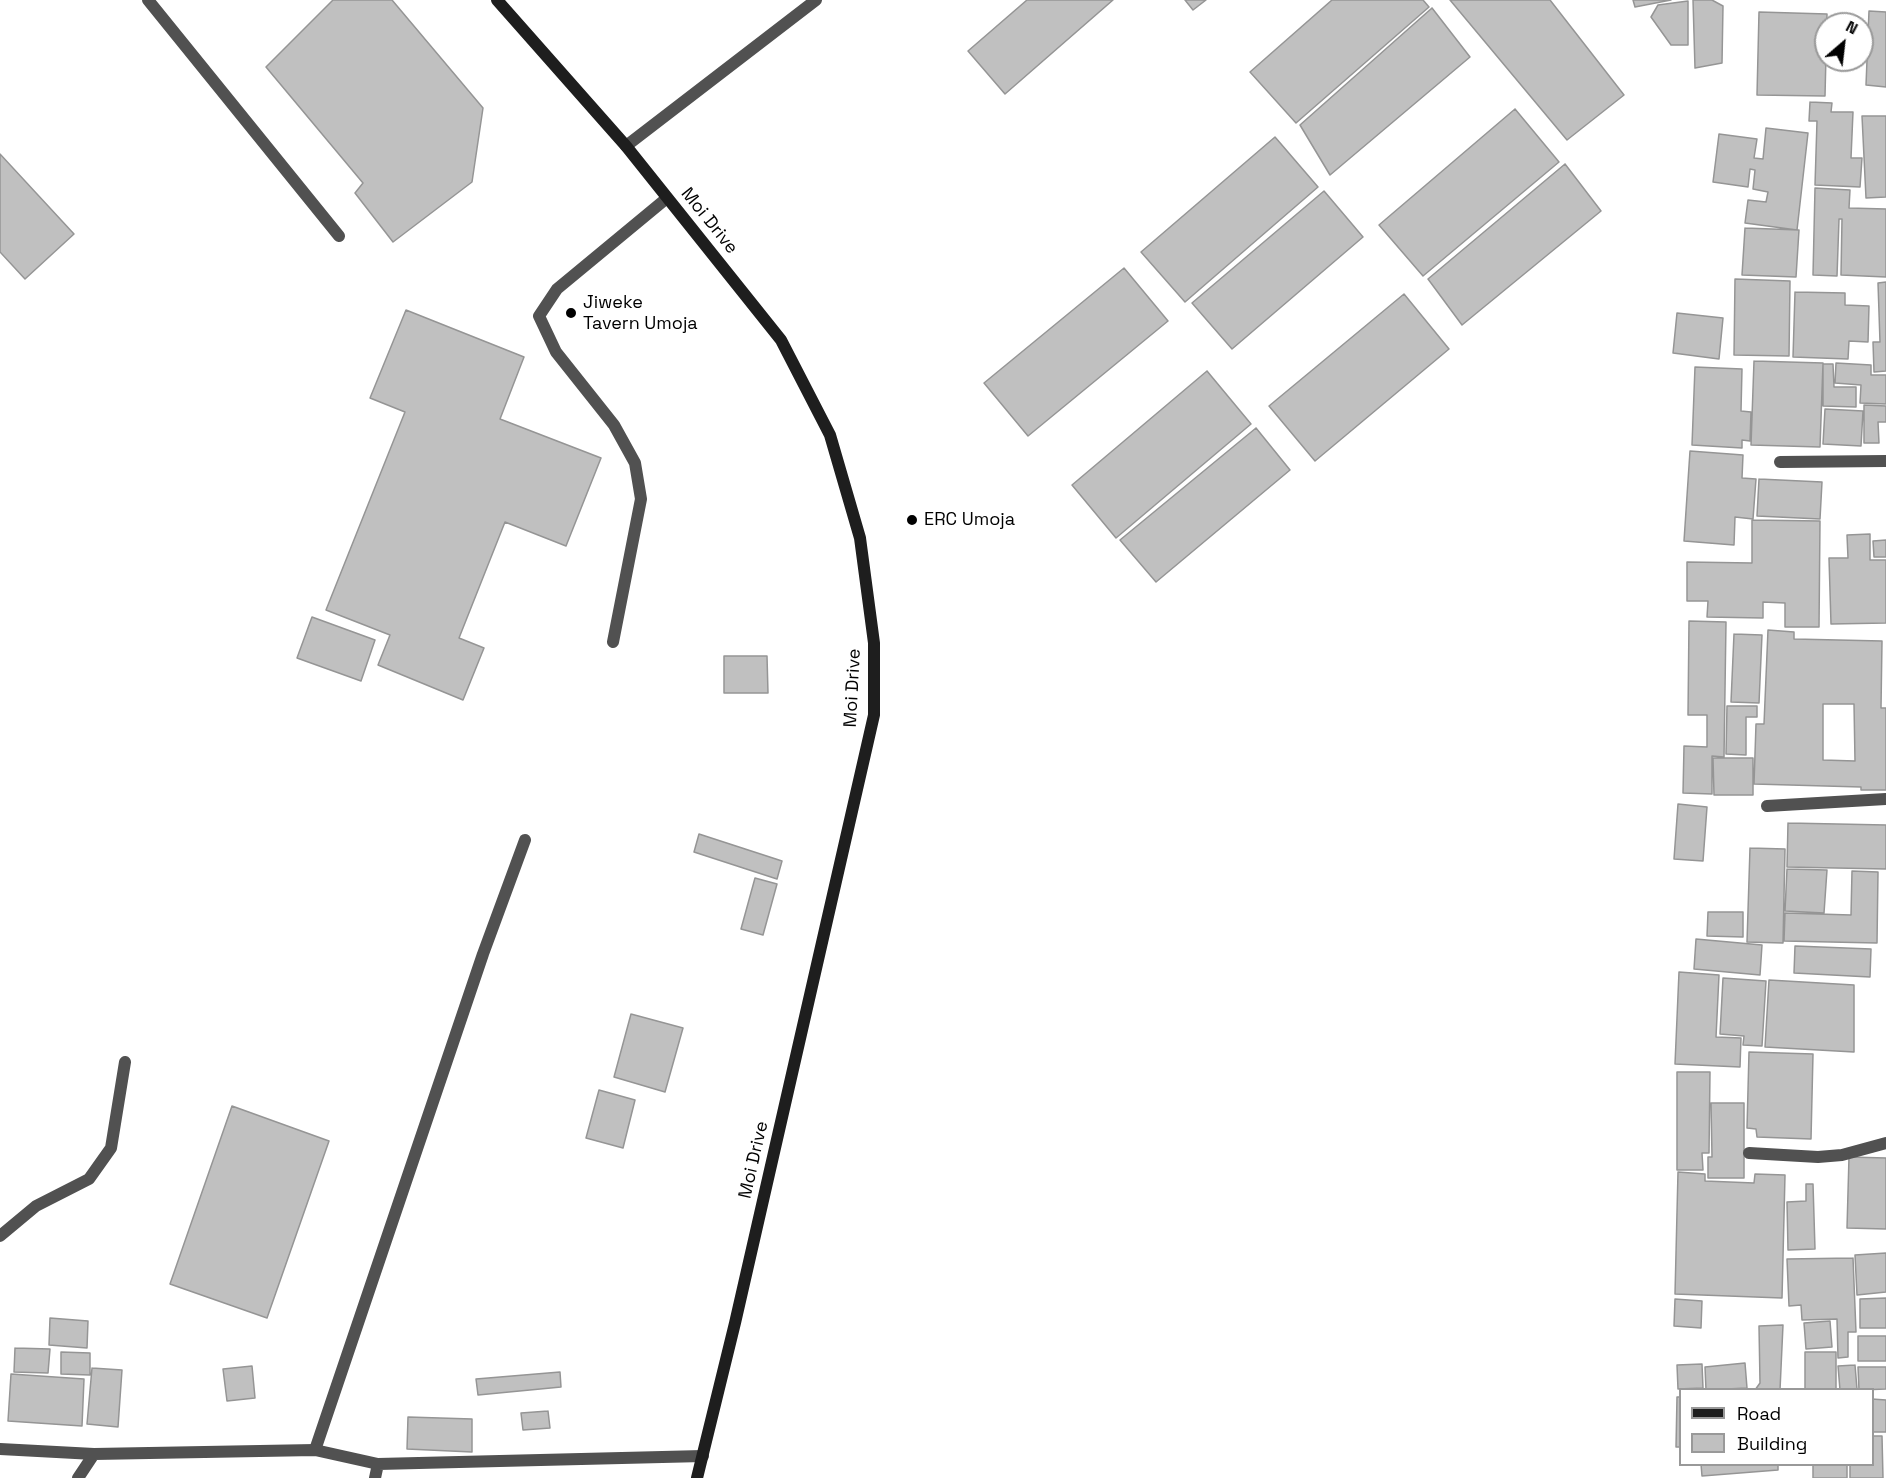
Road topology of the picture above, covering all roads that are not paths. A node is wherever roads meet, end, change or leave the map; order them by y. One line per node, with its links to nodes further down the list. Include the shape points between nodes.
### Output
1 (148, 0): 6 (street)
2 (497, 0): 4 (street, Moi Drive)
3 (816, 0): 4 (street)
4 (626, 146): 5 (street, Moi Drive)
5 (667, 198): 9 (street, via 557,289 539,316 556,352 614,425 635,464 641,499); 20 (street, Moi Drive, via 781,340 830,435 860,538 874,643 874,715)
6 (339, 236)
7 (1886, 461): 8 (street)
8 (1780, 462)
9 (613, 642)
10 (1886, 799): 11 (street)
11 (1767, 806)
12 (525, 840): 18 (street)
13 (125, 1062): 16 (street, via 111,1148 89,1179 36,1206)
14 (1886, 1143): 15 (street, via 1818,1157)
15 (1749, 1154)
16 (0, 1236)
17 (0, 1449): 19 (street)
18 (315, 1450): 19 (street); 21 (street)
19 (94, 1454): 22 (street)
20 (703, 1456): 21 (street); 24 (street, Moi Drive)
21 (378, 1464): 23 (street)
22 (78, 1478)
23 (375, 1478)
24 (697, 1478)

